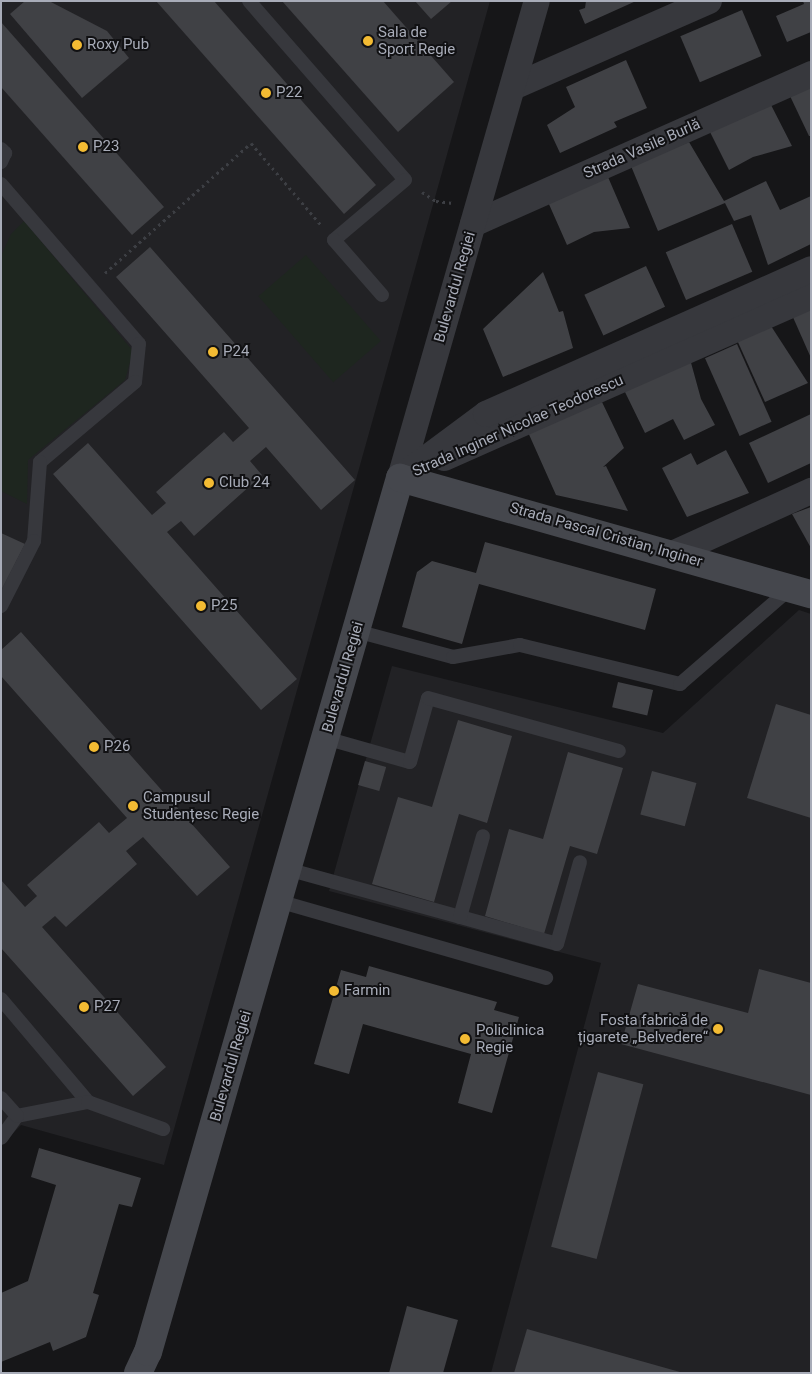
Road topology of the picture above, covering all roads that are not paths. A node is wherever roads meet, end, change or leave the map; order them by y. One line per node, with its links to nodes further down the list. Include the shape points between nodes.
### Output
1 (249, 1): 11 (lane, via 405,180 334,240)
2 (537, 1): 5 (street, Bulevardul Regiei)
3 (710, 1): 5 (street)
4 (811, 74): 9 (street, Strada Vasile Burlă)
5 (513, 87): 9 (street, Bulevardul Regiei)
6 (1, 149): 7 (lane, via 5,153)
7 (1, 162)
8 (1, 184): 17 (lane, via 139,344 135,382 40,462 34,540)
9 (476, 215): 13 (street, Bulevardul Regiei)
10 (811, 269): 13 (street, Strada Inginer Nicolae Teodorescu, via 486,414)
11 (382, 295)
12 (811, 296): 13 (street, Strada Inginer Nicolae Teodorescu)
13 (400, 478): 15 (street, Strada Pascal Cristian, Inginer); 18 (street, Bulevardul Regiei)
14 (811, 491): 15 (street)
15 (672, 554): 16 (street, Strada Pascal Cristian, Inginer)
16 (801, 591): 18 (lane, via 680,684 520,646 453,657)
17 (1, 606)
18 (356, 632): 19 (street, Bulevardul Regiei)
19 (325, 738): 20 (lane, via 410,762 428,698); 23 (street, Bulevardul Regiei)
20 (619, 751)
21 (483, 836): 25 (lane)
22 (580, 862): 25 (lane, via 557,944)
23 (288, 869): 24 (street, Bulevardul Regiei); 25 (lane)
24 (278, 901): 26 (lane); 33 (street, Bulevardul Regiei)
25 (460, 917)
26 (546, 978)
27 (1, 999): 29 (lane)
28 (1, 1098): 30 (lane)
29 (88, 1102): 30 (lane); 31 (lane)
30 (17, 1116): 32 (lane)
31 (163, 1129)
32 (1, 1138)
33 (145, 1366)

